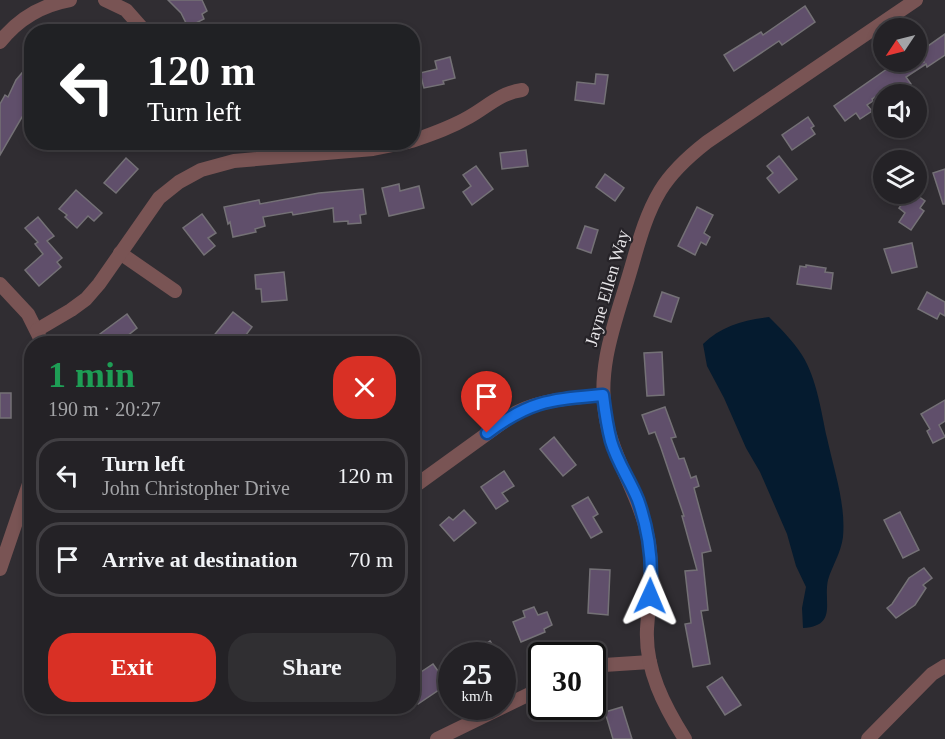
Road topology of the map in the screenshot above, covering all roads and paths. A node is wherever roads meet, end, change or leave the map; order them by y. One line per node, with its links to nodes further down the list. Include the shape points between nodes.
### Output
1 (70, 0): 5 (street, via 32,14)
2 (105, 0): 4 (street, via 126,10)
3 (916, 0): 14 (street, Jayne Ellen Way, via 682,162 660,190 645,222 608,344)
4 (138, 24)
5 (0, 42)
6 (522, 90): 7 (street, via 501,95 471,116)
7 (420, 138)
8 (361, 150): 9 (street, via 234,161 201,170 159,198)
9 (120, 253): 11 (street); 12 (street, via 86,298)
10 (0, 284): 12 (street)
11 (175, 291)
12 (37, 330): 13 (street)
13 (40, 336)
14 (603, 395): 15 (street, via 553,400 517,412); 18 (street, Jayne Ellen Way, via 611,442 638,501 648,539 652,579 647,632)
15 (420, 482)
16 (24, 499): 17 (street)
17 (0, 569)
18 (650, 662): 19 (street); 23 (street, Jayne Ellen Way, via 658,690)
19 (606, 665)
20 (945, 666): 24 (street, via 932,674)
21 (528, 695): 22 (street)
22 (437, 739)
23 (685, 739)
24 (868, 739)

